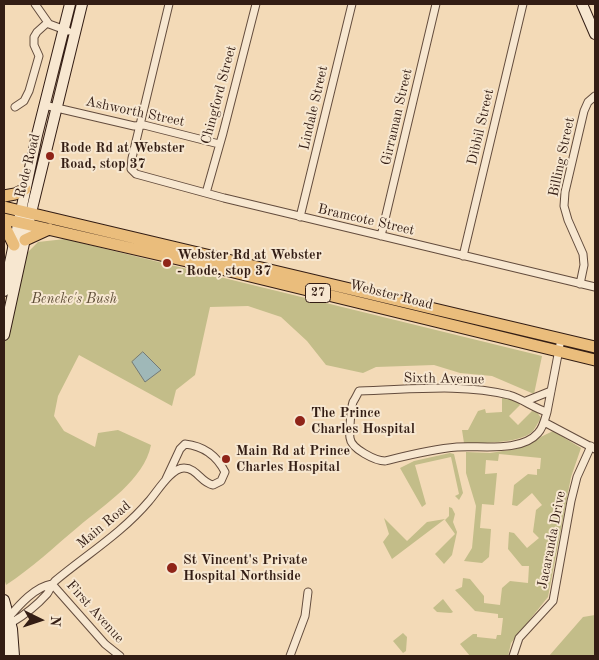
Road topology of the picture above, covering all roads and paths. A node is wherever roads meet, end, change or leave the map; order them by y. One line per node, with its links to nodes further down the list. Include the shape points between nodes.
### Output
1 (34, 4): 10 (street)
2 (70, 4): 11 (main road, Rode Road)
3 (82, 4): 12 (main road, Rode Road)
4 (169, 4): 18 (street)
5 (256, 4): 19 (street, Chingford Street)
6 (352, 4): 24 (street, Lindale Street)
7 (436, 4): 29 (street, Girraman Street)
8 (523, 4): 32 (street, Dibbil Street)
9 (582, 4): 13 (main road)
10 (47, 23): 11 (street); 16 (street, via 34,37 39,56 29,92)
11 (63, 30): 12 (street); 15 (main road, Rode Road)
12 (75, 32): 17 (main road, Rode Road)
13 (595, 34)
14 (595, 96): 33 (street, Billing Street, via 584,111 565,192 568,220 583,254)
15 (44, 105): 17 (street, Ashworth Street); 20 (main road, Rode Road)
16 (15, 107)
17 (57, 107): 18 (street, Ashworth Street); 25 (main road, Rode Road)
18 (139, 126): 19 (street, Ashworth Street); 21 (street, Bramcote Street, via 132,171)
19 (219, 144): 21 (street, Chingford Street)
20 (25, 189): 22 (main road); 25 (main road, Rode Road)
21 (206, 193): 24 (street, Bramcote Street)
22 (4, 196)
23 (4, 207): 25 (main road, Webster Road / 27)
24 (300, 217): 29 (street, Bramcote Street)
25 (25, 218): 26 (main road, Webster Road / 27); 28 (main road, Webster Road / 27); 30 (main road, Rode Road); 31 (main road, Rode Road); 37 (main road, Webster Road / 27)
26 (4, 219)
27 (4, 225): 31 (main road)
28 (49, 229): 30 (main road); 39 (main road, Webster Road / 27)
29 (381, 236): 32 (street, Bramcote Street)
30 (25, 240): 36 (main road, Rode Road)
31 (14, 245): 35 (main road, Rode Road)
32 (463, 256): 33 (street, Bramcote Street)
33 (580, 284): 34 (street, Bramcote Street)
34 (595, 288)
35 (4, 291)
36 (4, 335)
37 (561, 339): 38 (main road, Webster Road / 27); 39 (street)
38 (595, 347)
39 (558, 351): 40 (main road, Webster Road / 27); 41 (street)
40 (595, 360)
41 (551, 392): 42 (street); 43 (street)
42 (526, 401): 43 (street, Sixth Avenue, via 534,409); 44 (street, Sixth Avenue, via 482,390 359,392 353,403 350,438 366,454 386,461 426,451 513,445 531,439)
43 (547, 412): 44 (street)
44 (544, 422): 45 (street)
45 (593, 447): 57 (street, Jacaranda Drive, via 577,477 571,500 553,601 520,638)
46 (166, 479): 46 (street, Main Road, via 180,449 186,444 208,451 225,472 223,480 214,485 187,468); 47 (street, Main Road, via 135,516)
47 (52, 584): 50 (street, Main Road, via 43,586); 51 (street, Main Road, via 44,596); 55 (street, First Avenue, via 105,644)
48 (308, 592): 56 (street, via 305,616)
49 (4, 600): 50 (street); 51 (main road)
50 (23, 602): 51 (street, Main Road)
51 (7, 622): 53 (main road); 54 (main road, via 15,645)
52 (4, 649): 53 (main road)
53 (6, 656)
54 (14, 656)
55 (120, 656)
56 (290, 656)
57 (513, 656)

